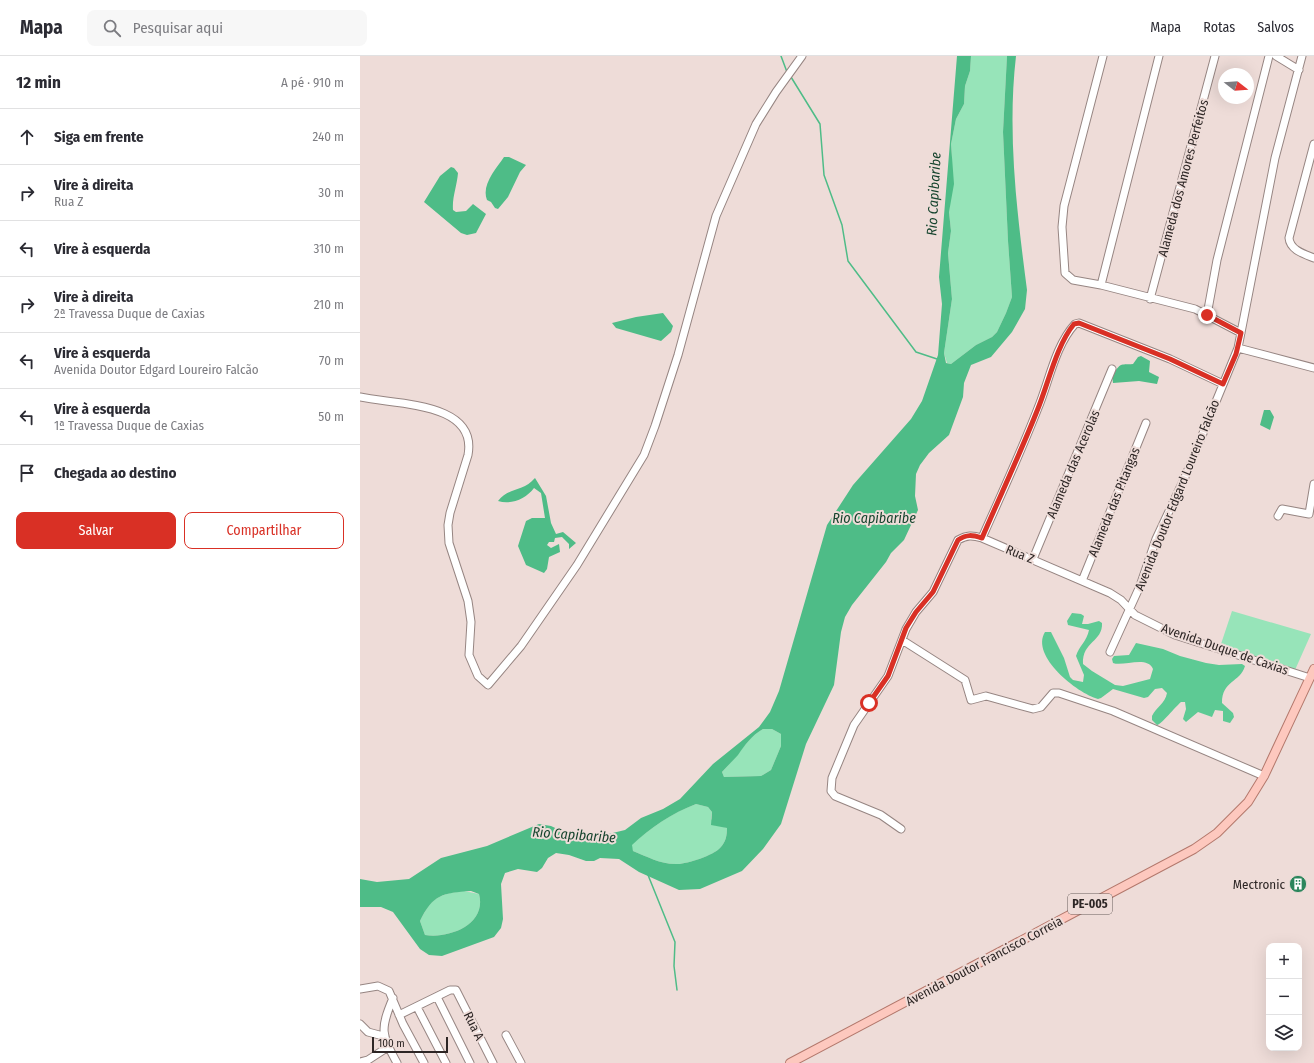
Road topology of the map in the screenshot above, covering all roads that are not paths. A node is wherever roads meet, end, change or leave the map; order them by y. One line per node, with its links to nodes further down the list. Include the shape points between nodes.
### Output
1 (802, 56): 19 (street, via 756,124 716,216 678,355 644,455 577,565 521,646 488,685 478,676 469,655 471,622 468,601 449,543 448,526 470,446 468,435 456,420 426,408)
2 (1103, 56): 11 (street, via 1064,206 1062,227 1064,273 1072,280)
3 (1159, 56): 11 (street)
4 (1215, 56): 12 (street, Alameda dos Amores Perfeitos)
5 (1269, 56): 13 (street, via 1217,260)
6 (1276, 56): 8 (street)
7 (1302, 56): 8 (street, Avenida Doutor Edgard Loureiro Falcão)
8 (1299, 70): 14 (street, Avenida Doutor Edgard Loureiro Falcão, via 1276,158)
9 (1314, 144): 10 (street, via 1290,234 1293,247)
10 (1314, 258)
11 (1101, 285): 12 (street)
12 (1150, 299): 13 (street, via 1195,309)
13 (1207, 315): 14 (street)
14 (1241, 333): 15 (street, Avenida Doutor Edgard Loureiro Falcão)
15 (1238, 348): 16 (street); 18 (street, Avenida Doutor Edgard Loureiro Falcão)
16 (1314, 368)
17 (1112, 369): 24 (street, Alameda das Acerolas)
18 (1223, 384): 23 (street, via 1170,359 1084,325 1074,324 1068,332 1027,438); 26 (street, Avenida Doutor Edgard Loureiro Falcão, via 1185,477 1156,539)
19 (360, 397)
20 (1146, 423): 25 (street, Alameda das Pitangas)
21 (1314, 484): 22 (street, via 1309,514 1282,509)
22 (1278, 516)
23 (982, 538): 24 (street, Rua Z); 27 (street, Rua Z, via 971,535 958,540 933,592 913,617)
24 (1033, 559): 25 (street, Rua Z)
25 (1082, 581): 26 (street, Avenida Duque de Caxias, via 1110,593 1121,600)
26 (1129, 610): 28 (street, Avenida Doutor Edgard Loureiro Falcão); 30 (street, Avenida Duque de Caxias, via 1175,635)
27 (902, 640): 31 (street, via 965,680 971,700 986,696 1033,709 1041,707 1053,693 1059,692 1113,711); 32 (street, via 888,676 854,725 831,786 835,796 881,815)
28 (1110, 652)
29 (1314, 669): 30 (main road, Avenida Doutor Francisco Correia / PE-005)
30 (1310, 678): 31 (main road, Avenida Doutor Francisco Correia / PE-005)
31 (1264, 776): 50 (main road, Avenida Doutor Francisco Correia / PE-005, via 1243,808 1202,844)
32 (900, 829)
33 (360, 989): 35 (street, via 384,987 390,991)
34 (437, 997): 36 (street); 47 (street); 48 (street, Rua A, via 454,989 458,993)
35 (393, 998): 37 (street); 40 (street, via 385,1019)
36 (417, 1006): 37 (street); 46 (street)
37 (399, 1015): 45 (street)
38 (360, 1024): 40 (street, via 368,1032)
39 (506, 1035): 49 (street)
40 (383, 1036): 41 (street)
41 (388, 1047): 43 (street); 44 (street)
42 (360, 1062): 43 (street)
43 (369, 1062)
44 (398, 1063)
45 (424, 1063)
46 (446, 1063)
47 (470, 1063)
48 (493, 1063)
49 (521, 1063)
50 (790, 1063)

